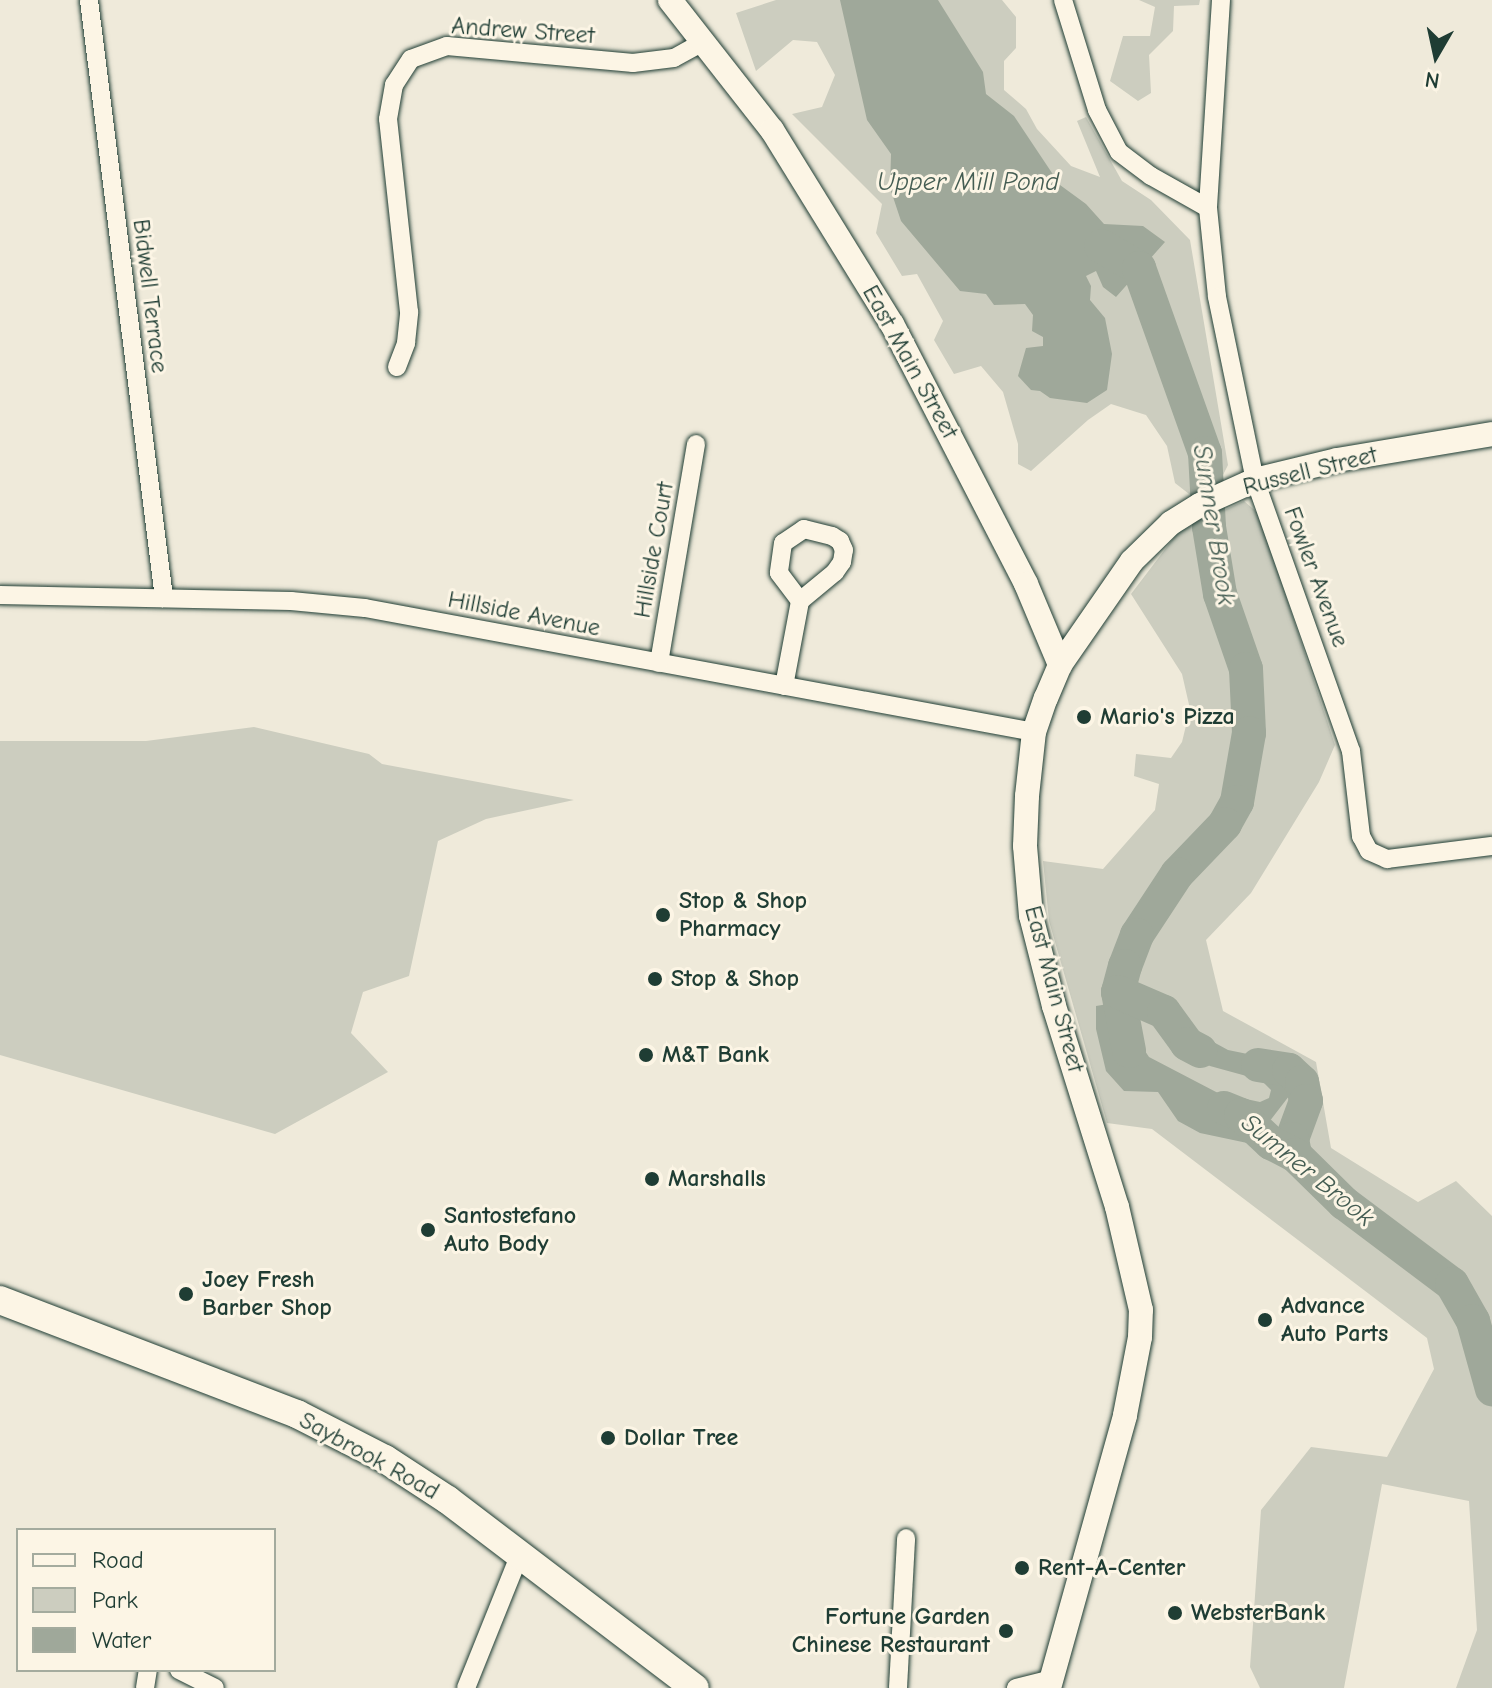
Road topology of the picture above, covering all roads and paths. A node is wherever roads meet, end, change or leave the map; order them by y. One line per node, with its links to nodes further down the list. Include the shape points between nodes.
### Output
1 (89, 0): 12 (street, Bidwell Terrace)
2 (670, 0): 5 (main road, East Main Street)
3 (1063, 0): 6 (street, via 1097,110 1119,152)
4 (1221, 0): 6 (street, Fowler Avenue)
5 (705, 41): 7 (street, Andrew Street, via 674,58 633,63 447,46 411,59 394,85 388,119 409,312); 15 (main road, East Main Street, via 772,130 892,324 1026,584)
6 (1208, 208): 10 (street, Fowler Avenue, via 1217,297)
7 (397, 367)
8 (1492, 434): 10 (main road, Russell Street, via 1337,460)
9 (696, 444): 14 (street, Hillside Court)
10 (1255, 480): 15 (main road, Russell Street, via 1171,523 1132,561); 18 (street, Fowler Avenue, via 1344,727 1363,844 1387,859)
11 (0, 595): 12 (street, Hillside Avenue)
12 (164, 598): 14 (street, Hillside Avenue, via 365,608)
13 (800, 601): 16 (street)
14 (659, 663): 16 (street, Hillside Avenue)
15 (1060, 665): 17 (main road, East Main Street)
16 (784, 686): 17 (street, Hillside Avenue)
17 (1034, 732): 23 (main road, East Main Street, via 1025,846 1031,916 1121,1221 1141,1310 1125,1415)
18 (1492, 846)
19 (0, 1300): 21 (main road, Saybrook Road, via 297,1414 385,1459)
20 (906, 1538): 27 (street)
21 (520, 1554): 25 (street); 26 (main road, Saybrook Road)
22 (183, 1672): 24 (street)
23 (1050, 1684): 28 (street)
24 (215, 1688)
25 (466, 1688)
26 (695, 1688)
27 (898, 1688)
28 (1016, 1688)

